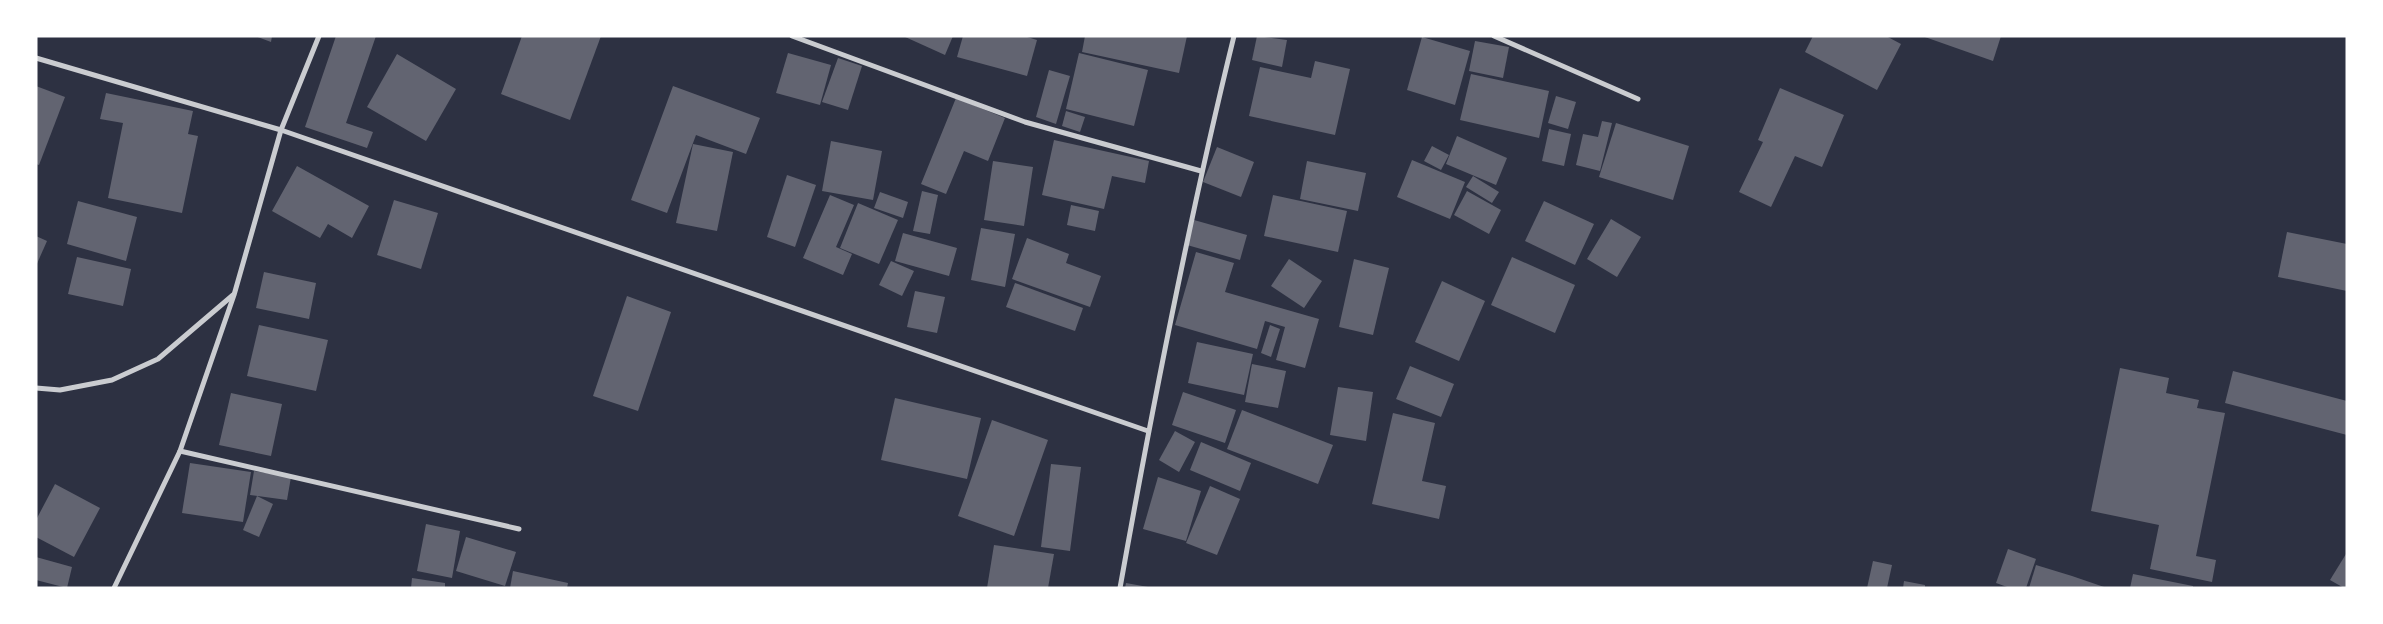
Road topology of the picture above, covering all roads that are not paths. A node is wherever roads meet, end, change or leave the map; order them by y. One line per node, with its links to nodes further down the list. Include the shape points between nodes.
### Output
1 (319, 36): 7 (street)
2 (792, 36): 8 (street, via 1025,122)
3 (1234, 36): 8 (street)
4 (1494, 36): 6 (street)
5 (36, 58): 7 (street)
6 (1638, 99)
7 (281, 130): 9 (street); 11 (street)
8 (1201, 171): 11 (street)
9 (234, 295): 10 (street, via 158,359 112,380 60,390); 12 (street)
10 (36, 388)
11 (1148, 431): 15 (street)
12 (180, 451): 13 (street); 14 (street)
13 (519, 529)
14 (114, 588)
15 (1120, 588)

